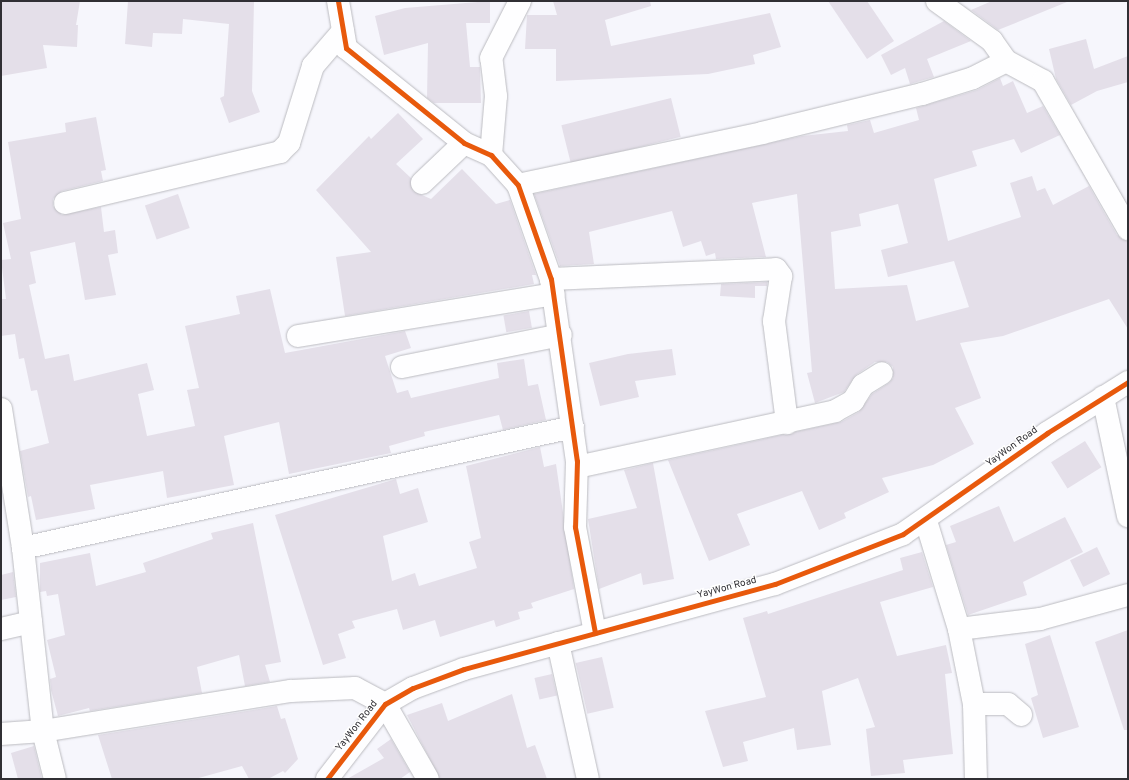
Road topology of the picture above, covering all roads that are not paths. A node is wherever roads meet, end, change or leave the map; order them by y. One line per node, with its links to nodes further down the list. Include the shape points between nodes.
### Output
1 (338, 1): 4 (street)
2 (520, 1): 7 (street, via 491,58 496,96)
3 (938, 2): 5 (street, via 992,41)
4 (343, 31): 6 (street, via 346,48); 10 (street, via 313,66 289,143 280,152)
5 (1006, 62): 9 (street, via 973,78 922,94); 11 (street, via 1043,81)
6 (464, 143): 7 (street); 8 (street)
7 (491, 155): 9 (street)
8 (422, 183)
9 (518, 185): 12 (street)
10 (65, 203)
11 (1128, 229)
12 (552, 286): 13 (street); 14 (street); 20 (street, via 776,269 781,276 774,321)
13 (560, 335): 15 (street); 21 (street)
14 (298, 336)
15 (402, 367)
16 (882, 373): 20 (street, via 863,386 853,401 835,411)
17 (1128, 382): 18 (street, YayWon Road)
18 (1103, 397): 23 (street); 24 (street, YayWon Road, via 1047,433)
19 (1, 409): 25 (street)
20 (787, 423): 22 (street, via 723,434)
21 (574, 427): 22 (street); 25 (street)
22 (578, 467): 30 (street, via 575,527)
23 (1128, 516)
24 (926, 521): 29 (street); 30 (street, YayWon Road, via 904,534 775,584)
25 (23, 548): 27 (street)
26 (1128, 595): 29 (street, via 1040,619)
27 (31, 622): 28 (street); 35 (street)
28 (1, 629)
29 (959, 629): 33 (street)
30 (595, 633): 31 (street, YayWon Road)
31 (558, 643): 32 (street, YayWon Road, via 464,669 413,688); 40 (street)
32 (385, 704): 35 (street, via 355,688 291,691); 38 (street, YayWon Road); 39 (street)
33 (974, 704): 34 (street, via 1008,704); 41 (street)
34 (1021, 715)
35 (43, 731): 36 (street); 37 (street)
36 (1, 734)
37 (55, 779)
38 (327, 779)
39 (428, 779)
40 (588, 779)
41 (976, 779)

